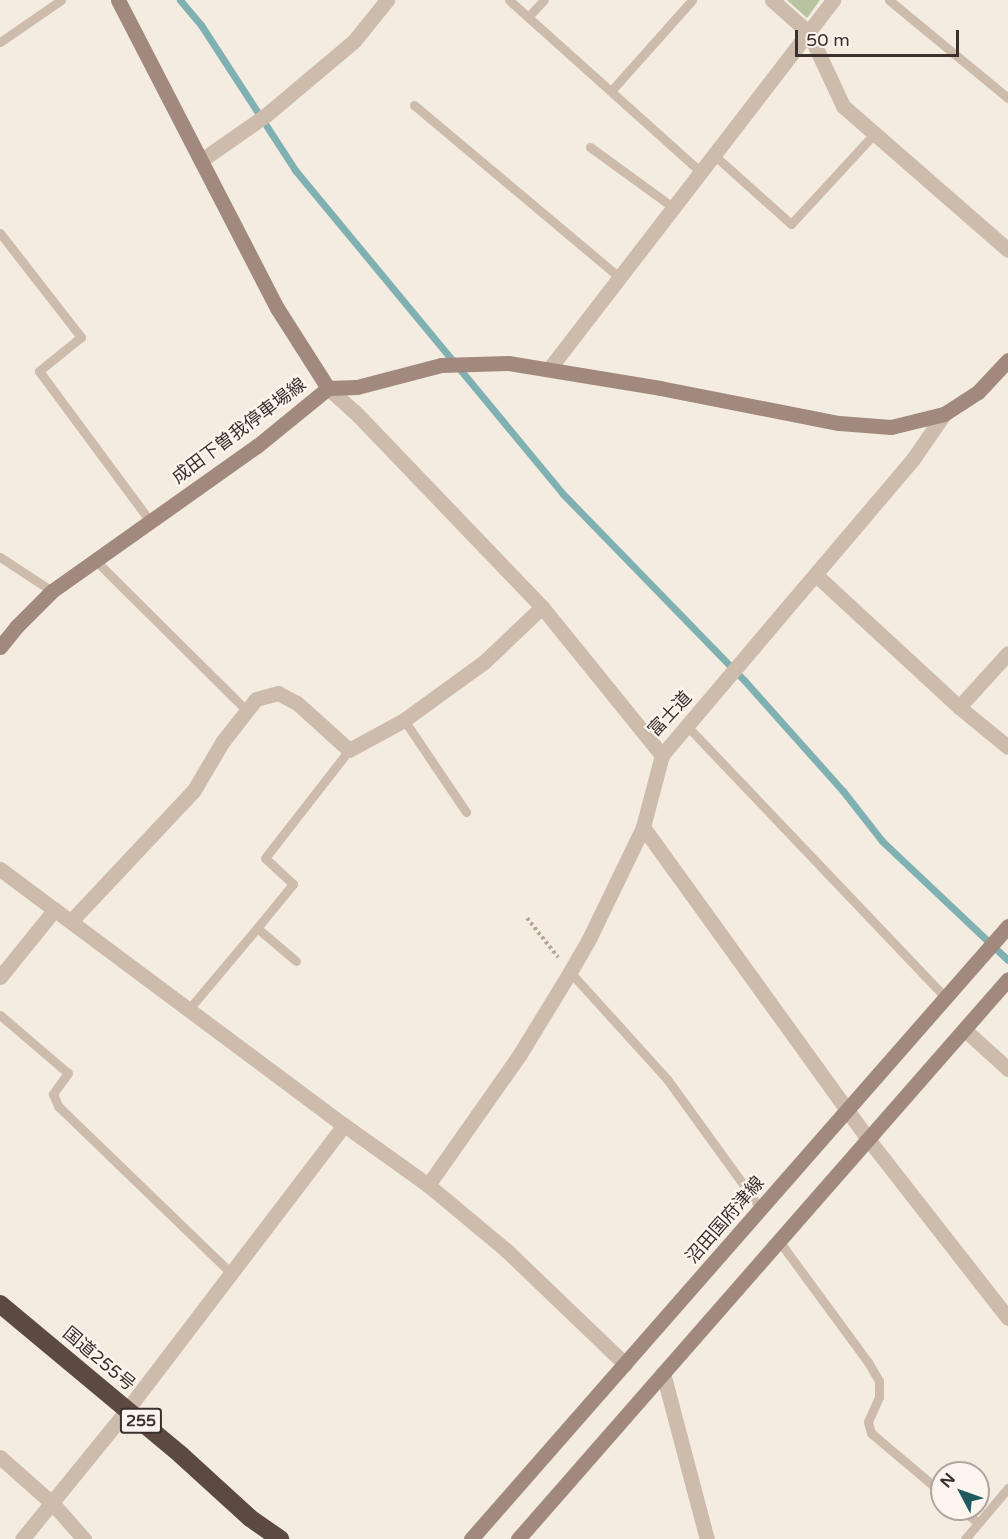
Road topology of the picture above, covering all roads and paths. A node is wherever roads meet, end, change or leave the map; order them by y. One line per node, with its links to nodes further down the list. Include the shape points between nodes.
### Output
1 (61, 0): 12 (lane)
2 (118, 0): 19 (main road, 成田下曽我停車場線)
3 (387, 0): 19 (street, via 354,41 261,119)
4 (509, 0): 10 (lane)
5 (544, 0): 10 (lane)
6 (692, 0): 13 (lane)
7 (772, 0): 11 (street)
8 (833, 0): 11 (street)
9 (889, 0): 14 (lane)
10 (528, 17): 13 (lane)
11 (809, 33): 16 (street, via 843,106); 18 (street)
12 (0, 42)
13 (611, 91): 20 (lane)
14 (1008, 98)
15 (414, 105): 24 (lane)
16 (875, 134): 18 (lane, via 791,224); 23 (street)
17 (590, 147): 21 (lane)
18 (715, 156): 20 (street)
19 (203, 159): 27 (main road, 成田下曽我停車場線, via 277,308)
20 (702, 173): 21 (street)
21 (675, 208): 24 (street)
22 (0, 233): 29 (lane, via 81,337 39,371)
23 (1008, 250)
24 (620, 278): 26 (street)
25 (1008, 360): 28 (main road, 富士道, via 978,392)
26 (549, 369): 27 (main road, via 508,363 441,365 357,387); 28 (main road, via 839,423 891,427)
27 (328, 388): 29 (main road, 成田下曽我停車場線, via 256,446); 34 (street, 富士道, via 356,412)
28 (944, 414): 32 (street, 富士道, via 913,459)
29 (150, 521): 31 (main road, 成田下曽我停車場線)
30 (0, 557): 33 (lane)
31 (95, 560): 33 (main road, 成田下曽我停車場線); 38 (lane)
32 (816, 575): 37 (street); 40 (street, 富士道)
33 (52, 591): 35 (main road, 成田下曽我停車場線)
34 (542, 607): 39 (street, via 484,662); 43 (street, 富士道)
35 (0, 647)
36 (1008, 653): 37 (street)
37 (960, 707): 41 (street)
38 (245, 709): 42 (street, via 256,699 278,693 297,703); 49 (street, via 194,790)
39 (404, 720): 42 (street); 44 (lane)
40 (687, 726): 43 (street, 富士道); 56 (lane)
41 (1008, 747)
42 (349, 750): 50 (lane, via 265,858 293,884)
43 (663, 755): 45 (street)
44 (466, 812)
45 (643, 827): 53 (street); 61 (street)
46 (0, 869): 47 (street)
47 (55, 909): 49 (street); 54 (street)
48 (527, 918): 53 (path)
49 (72, 920): 57 (street)
50 (257, 928): 52 (lane); 57 (lane)
51 (1005, 929): 56 (main road, 沼田国府津線)
52 (296, 961)
53 (570, 972): 64 (street, via 520,1054); 65 (lane, via 667,1079)
54 (0, 977)
55 (1008, 980): 59 (main road)
56 (945, 997): 61 (main road, 沼田国府津線)
57 (189, 1008): 62 (street)
58 (0, 1015): 67 (lane, via 68,1073 53,1094 58,1106)
59 (965, 1030): 60 (street); 63 (main road)
60 (1008, 1069)
61 (849, 1109): 63 (street); 65 (main road, 沼田国府津線)
62 (344, 1125): 64 (street); 67 (street)
63 (868, 1139): 66 (main road); 69 (street)
64 (428, 1185): 70 (street, via 506,1250)
65 (760, 1209): 70 (main road, 沼田国府津線)
66 (779, 1241): 71 (main road); 74 (lane, via 879,1381 879,1396 868,1422 872,1433)
67 (231, 1273): 72 (street)
68 (0, 1304): 72 (highway, 国道255号 / 255)
69 (1008, 1318)
70 (625, 1364): 82 (main road, 沼田国府津線)
71 (663, 1373): 83 (main road); 84 (street)
72 (128, 1410): 76 (street); 81 (highway, 国道255号 / 255, via 250,1518)
73 (0, 1458): 76 (street)
74 (930, 1483)
75 (1008, 1488): 78 (lane)
76 (53, 1504): 79 (street); 80 (street)
77 (976, 1521): 78 (lane)
78 (978, 1523): 85 (lane)
79 (22, 1539)
80 (84, 1539)
81 (280, 1539)
82 (471, 1539)
83 (518, 1539)
84 (708, 1539)
85 (965, 1539)

